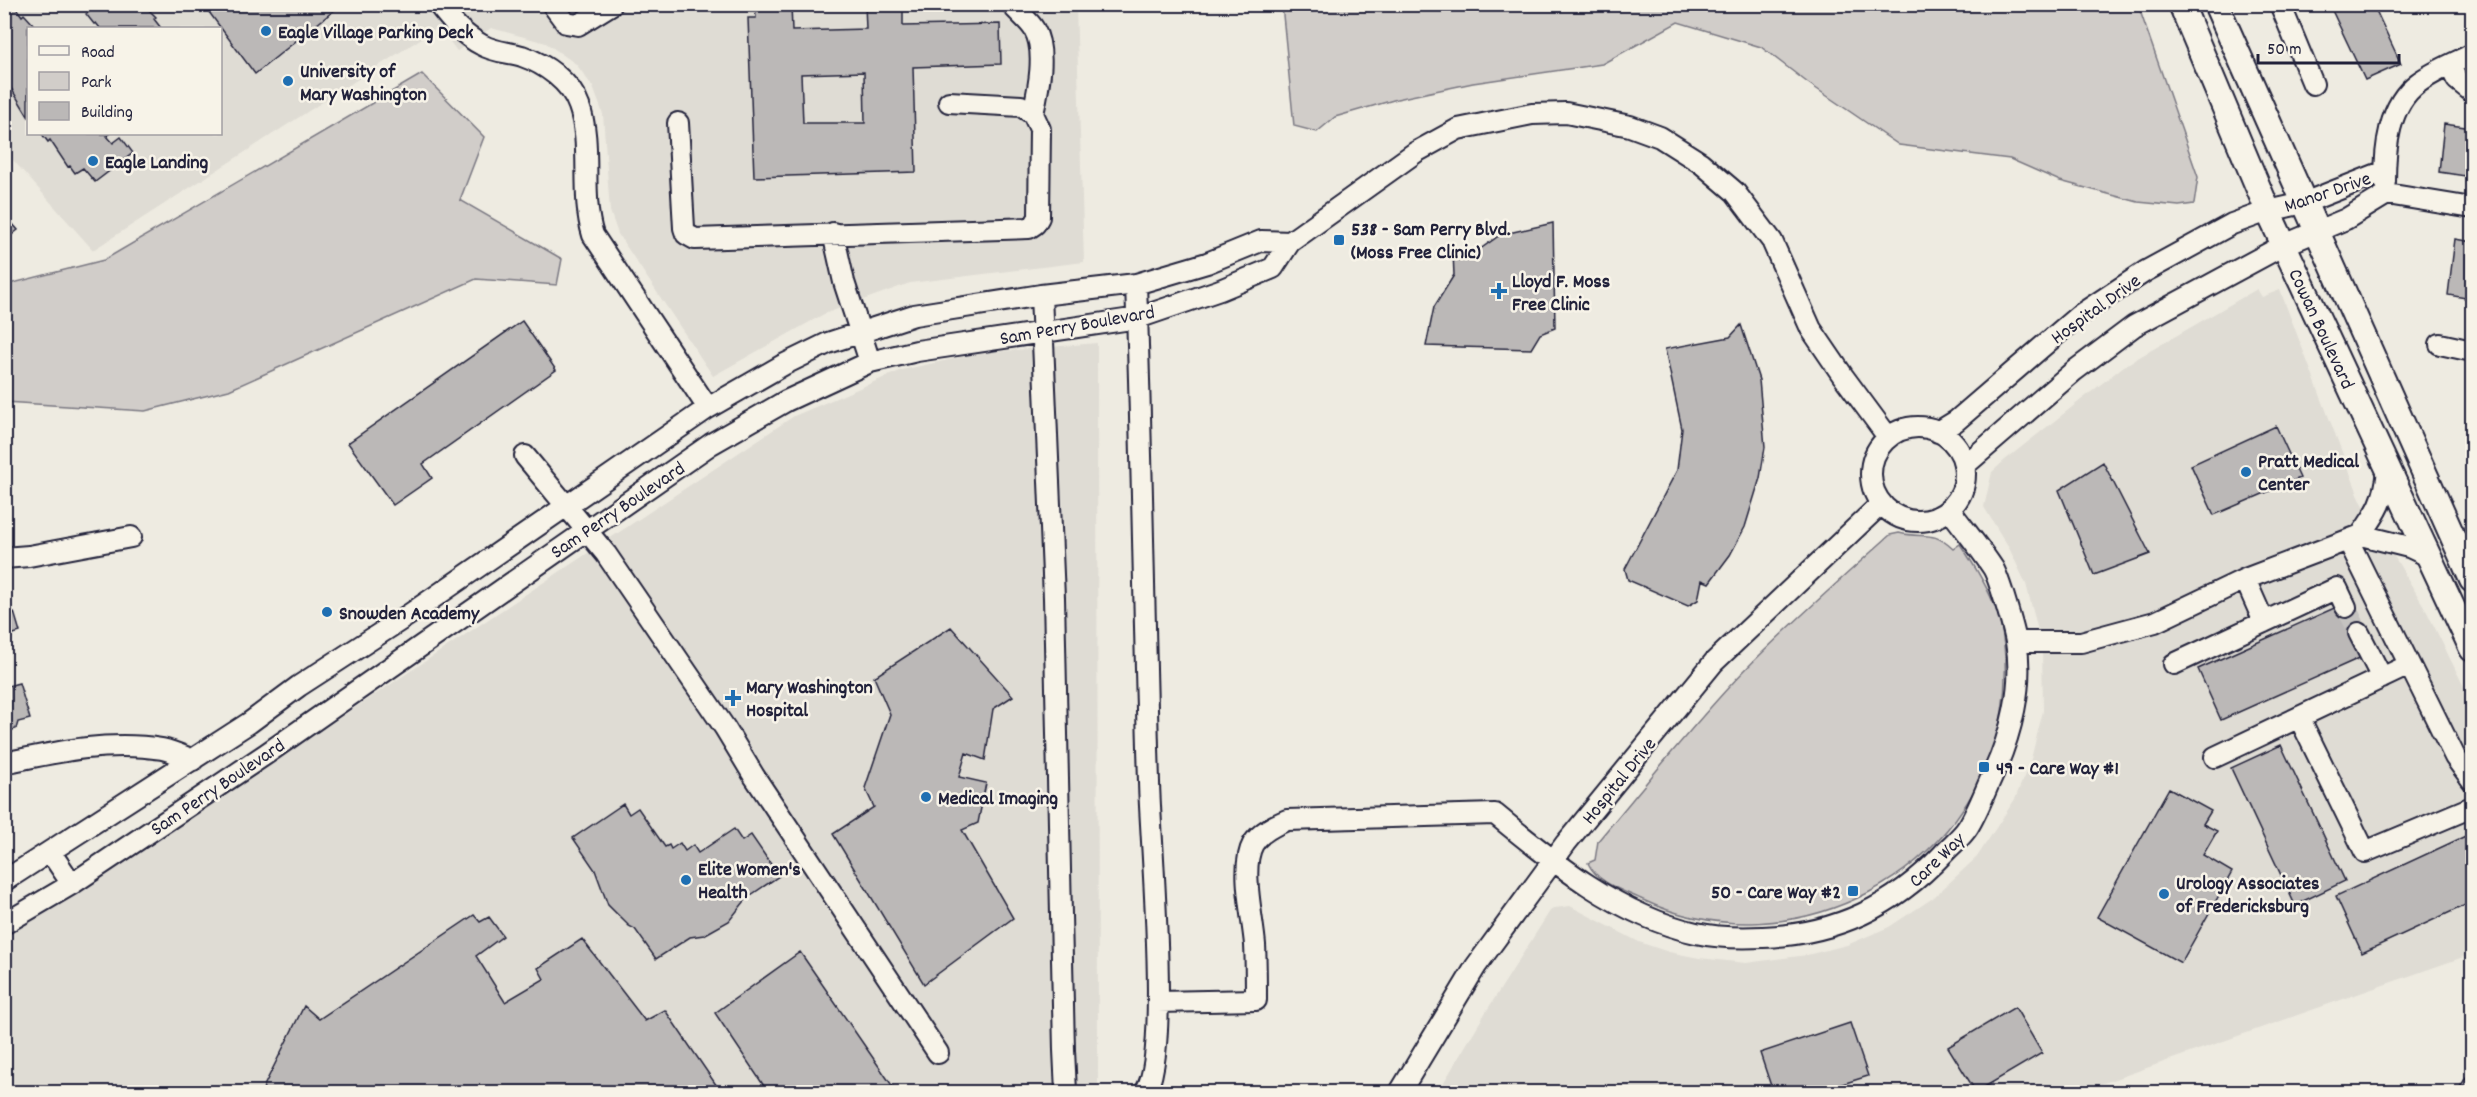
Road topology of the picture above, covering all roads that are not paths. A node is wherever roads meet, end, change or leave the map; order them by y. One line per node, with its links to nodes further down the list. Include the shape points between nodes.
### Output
1 (552, 4): 2 (street, via 566,23 578,25)
2 (612, 4)
3 (2181, 4): 19 (main road, Cowan Boulevard)
4 (2216, 4): 17 (main road, Cowan Boulevard)
5 (2280, 4): 10 (street)
6 (444, 7): 32 (street, via 456,27 483,46 536,62 567,86 579,105 584,128 588,219 593,235)
7 (1014, 7): 13 (street, via 1034,30 1040,55)
8 (2472, 54): 9 (street, Manor Drive)
9 (2450, 66): 11 (street, via 2457,80); 15 (street, Manor Drive, via 2418,83 2406,95 2389,133)
10 (2313, 84)
11 (2472, 92)
12 (949, 102): 13 (street, via 1021,106)
13 (1033, 114): 21 (street, via 1040,129 1039,217 1029,228)
14 (678, 123): 21 (street, via 686,234 695,239)
15 (2385, 171): 16 (street, Manor Drive); 17 (street, Manor Drive)
16 (2387, 194): 18 (street); 20 (street, Manor Drive)
17 (2304, 203): 19 (street, Manor Drive); 20 (main road, Cowan Boulevard)
18 (2472, 207)
19 (2268, 211): 23 (main road, Cowan Boulevard); 33 (street, Hospital Drive, via 2232,224 2106,295)
20 (2316, 232): 23 (street, Manor Drive); 47 (main road, Cowan Boulevard)
21 (833, 233): 28 (street)
22 (1290, 242): 24 (street, Sam Perry Boulevard, via 1261,241 1208,263); 26 (street, Sam Perry Boulevard, via 1273,268); 34 (street, Sam Perry Boulevard, via 1416,152 1458,129 1519,116 1558,113 1630,126 1671,143 1736,192 1772,241 1812,329)
23 (2284, 245): 36 (street, Hospital Drive, via 2134,326 2074,371); 37 (main road, Cowan Boulevard)
24 (1136, 284): 25 (street, Sam Perry Boulevard); 26 (street)
25 (1041, 296): 27 (street); 28 (street, Sam Perry Boulevard, via 914,315)
26 (1138, 318): 27 (street, Sam Perry Boulevard); 67 (street)
27 (1043, 331): 31 (street, Sam Perry Boulevard); 69 (street, via 1055,609)
28 (859, 334): 31 (street); 32 (street, Sam Perry Boulevard, via 801,356)
29 (2440, 344): 30 (street)
30 (2472, 351)
31 (870, 362): 41 (street, Sam Perry Boulevard, via 786,401 711,444)
32 (708, 408): 39 (street, Sam Perry Boulevard)
33 (1938, 432): 34 (street, via 1917,427); 36 (street, via 1956,446)
34 (1888, 437): 38 (street, via 1875,455 1870,476)
35 (525, 456): 39 (street)
36 (1964, 466): 40 (street, via 1964,486)
37 (2388, 470): 43 (street, via 2379,510); 44 (main road, Cowan Boulevard)
38 (1881, 504): 40 (street, via 1893,514 1922,522); 63 (street, Hospital Drive, via 1714,662)
39 (568, 507): 41 (street); 58 (street, Sam Perry Boulevard)
40 (1950, 510): 51 (street, Care Way, via 1994,570)
41 (586, 530): 65 (street, Sam Perry Boulevard, via 321,717); 68 (street, via 706,699)
42 (131, 537): 45 (street)
43 (2355, 538): 44 (street, via 2409,547); 46 (street); 54 (street)
44 (2428, 556): 52 (main road, Cowan Boulevard)
45 (4, 558)
46 (2245, 579): 49 (street); 51 (street, via 2154,622 2081,642)
47 (2472, 580)
48 (2346, 607): 49 (street, via 2337,588)
49 (2264, 622): 53 (street)
50 (2359, 633): 55 (street)
51 (2016, 642): 63 (street, Care Way, via 2017,698 2004,750 1967,828 1914,883 1862,914 1795,935 1737,938 1697,934 1638,914)
52 (2472, 649)
53 (2174, 664)
54 (2409, 665): 55 (street); 60 (street, via 2455,757)
55 (2382, 678): 56 (street)
56 (2299, 717): 57 (street); 61 (street, via 2365,852)
57 (2216, 757)
58 (193, 760): 59 (street, via 163,750 127,746 81,747); 62 (street, Sam Perry Boulevard)
59 (4, 763)
60 (2472, 780)
61 (2472, 807)
62 (51, 853): 64 (street, Sam Perry Boulevard); 65 (street)
63 (1551, 861): 67 (street, Care Way, via 1495,814 1287,820 1262,834 1248,859 1256,1000); 71 (street, Hospital Drive, via 1476,966)
64 (4, 882)
65 (72, 884): 66 (street, Sam Perry Boulevard)
66 (4, 924)
67 (1158, 1002): 70 (street, via 1153,1073)
68 (938, 1053)
69 (1066, 1092)
70 (1144, 1092)
71 (1400, 1092)

